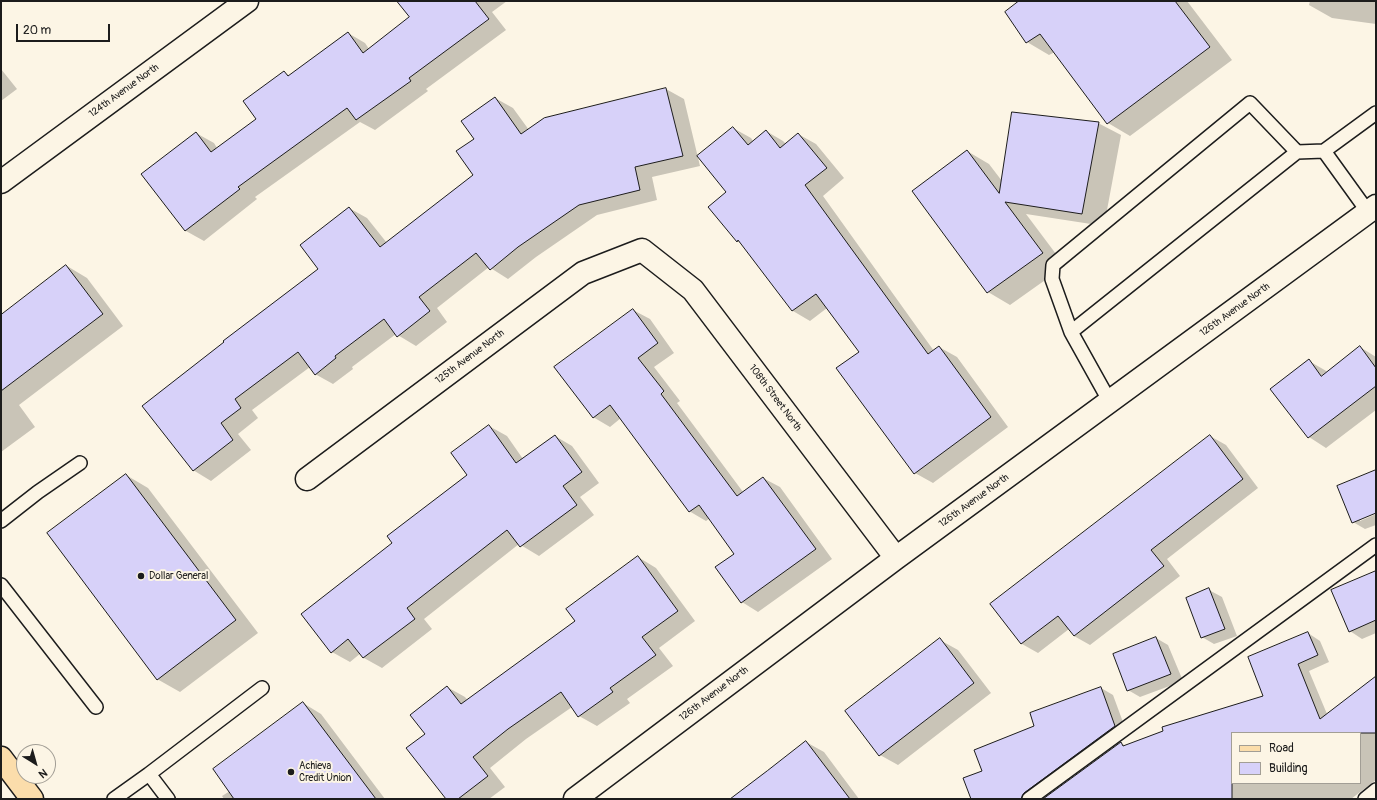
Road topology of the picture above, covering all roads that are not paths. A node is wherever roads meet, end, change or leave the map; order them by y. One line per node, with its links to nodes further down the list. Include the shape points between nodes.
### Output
1 (247, 1): 5 (street, 124th Avenue North)
2 (1376, 113): 3 (lane)
3 (1324, 151): 4 (lane); 6 (lane)
4 (1297, 152): 8 (lane); 8 (lane, via 1250,103 1053,265 1052,280)
5 (1, 182)
6 (1372, 209): 9 (street, 126th Avenue North)
7 (642, 250): 11 (street, 125th Avenue North, via 583,273); 14 (street, 108th Street North, via 693,290)
8 (1071, 332): 9 (lane)
9 (1110, 402): 14 (street, 126th Avenue North)
10 (80, 464): 12 (lane)
11 (307, 479)
12 (1, 521)
13 (1376, 545): 25 (lane)
14 (896, 558): 24 (street, 126th Avenue North)
15 (1, 585): 17 (lane)
16 (262, 688): 19 (lane)
17 (96, 707)
18 (1, 758): 21 (main road)
19 (149, 774): 22 (lane); 23 (lane)
20 (1376, 790): 26 (lane)
21 (32, 799)
22 (114, 799)
23 (168, 799)
24 (574, 799)
25 (1029, 799)
26 (1365, 799)

